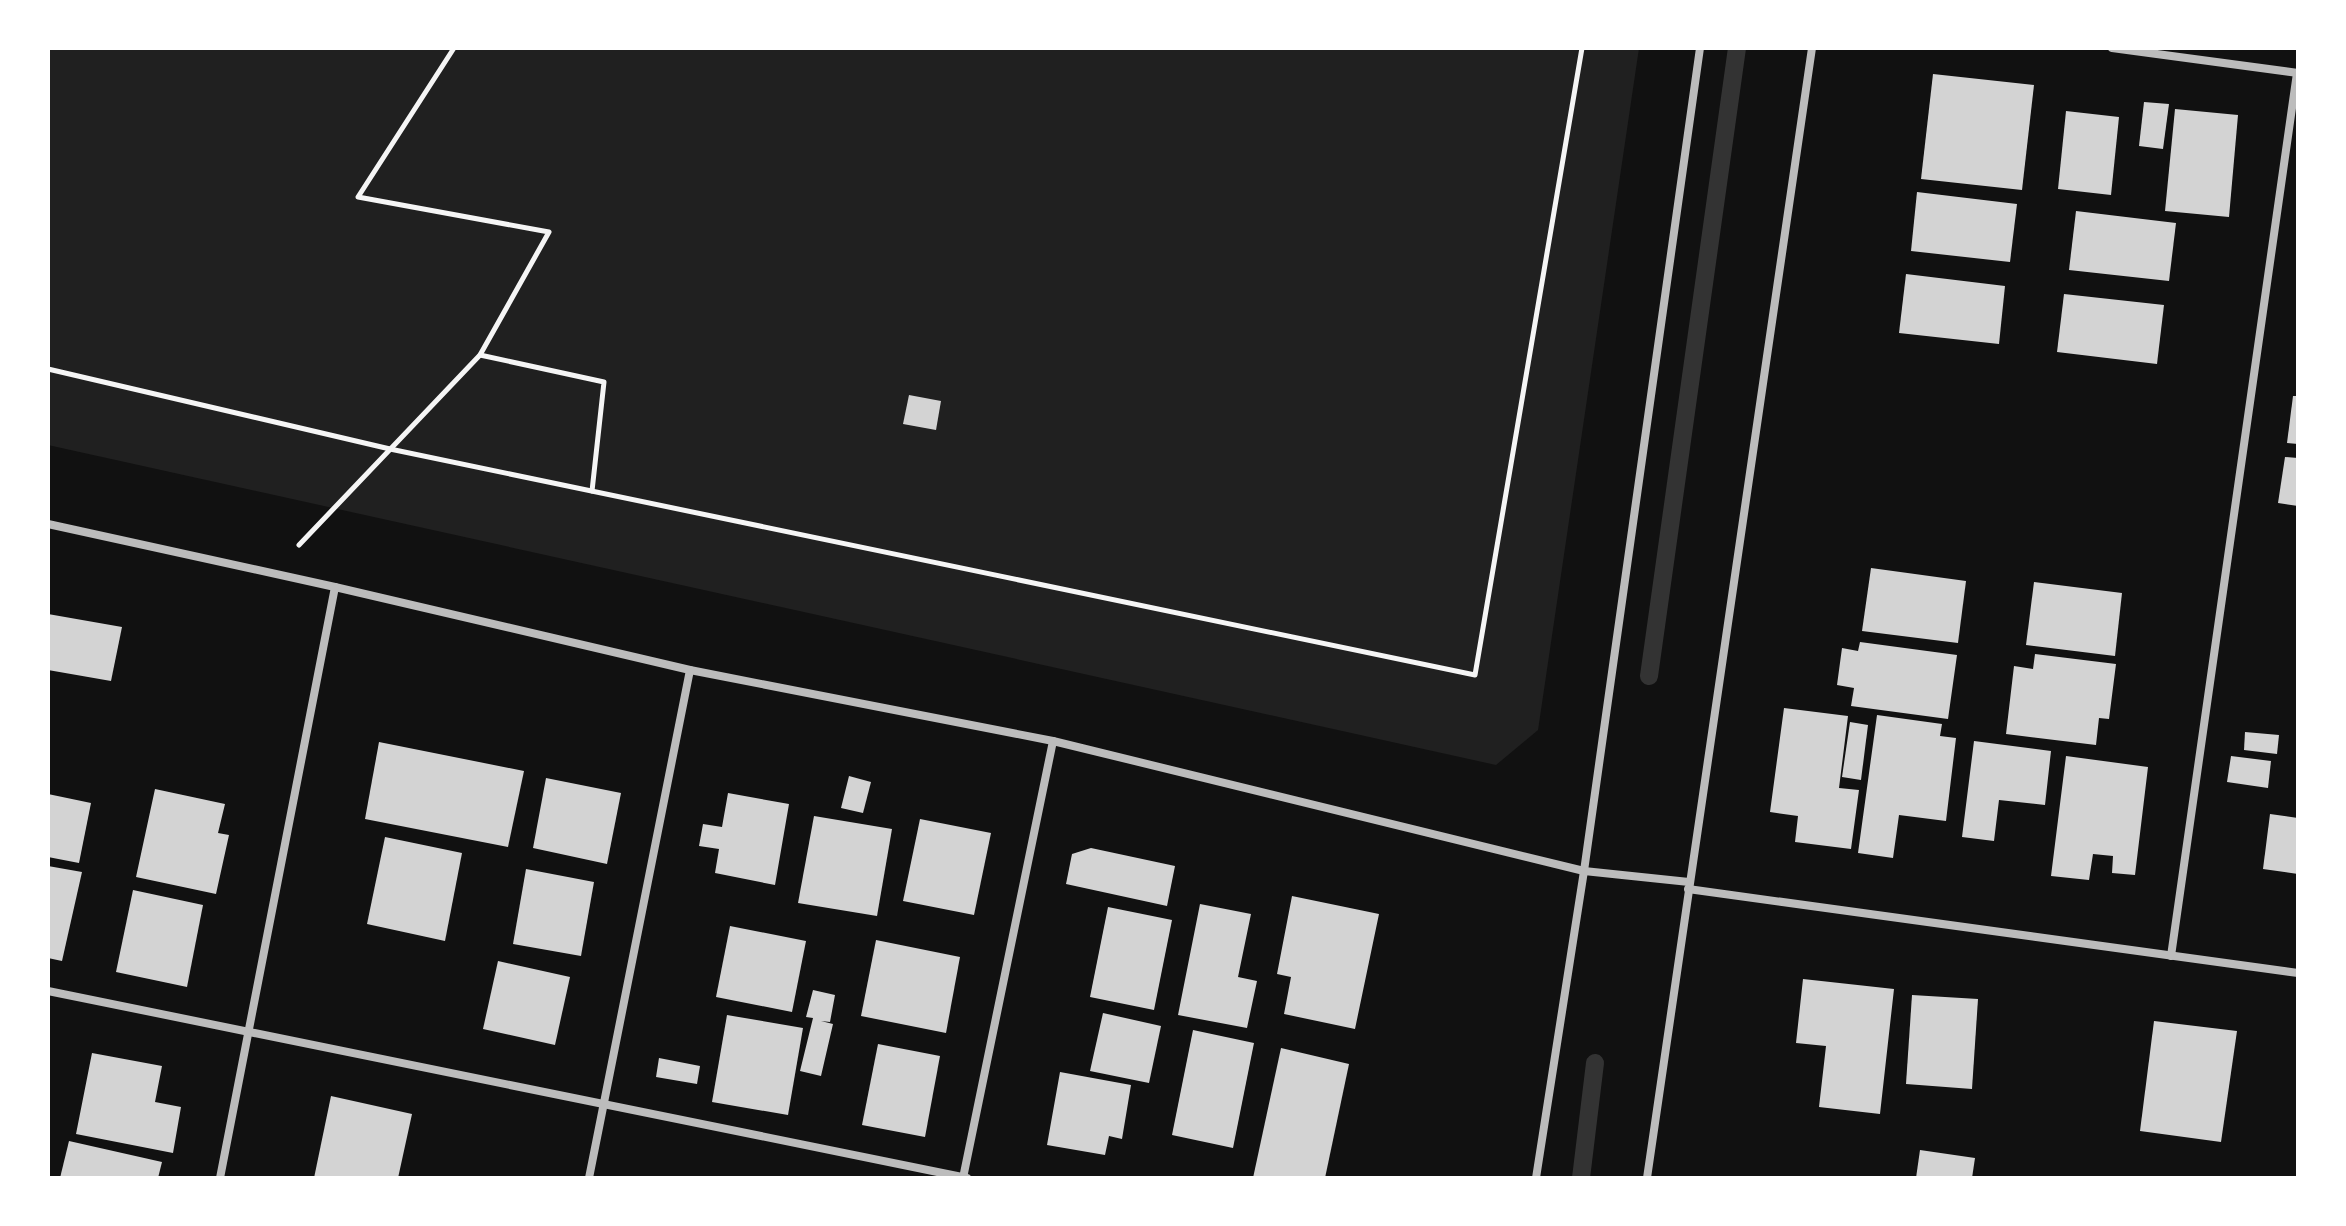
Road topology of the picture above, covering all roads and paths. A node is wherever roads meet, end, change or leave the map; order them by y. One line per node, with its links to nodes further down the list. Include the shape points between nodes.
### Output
1 (454, 48): 7 (path, via 358,197 549,232)
2 (1582, 48): 10 (path, via 1475,675)
3 (1700, 48): 16 (street)
4 (1812, 48): 17 (street)
5 (2112, 48): 6 (street)
6 (2297, 73): 18 (street)
7 (480, 355): 9 (path); 10 (path, via 604,382)
8 (48, 369): 9 (path)
9 (390, 449): 10 (path); 12 (path)
10 (592, 491)
11 (48, 524): 12 (street)
12 (271, 573): 13 (street)
13 (335, 587): 14 (street); 21 (street)
14 (690, 670): 15 (street); 22 (street)
15 (1053, 741): 16 (street); 25 (street)
16 (1584, 871): 17 (street); 26 (street)
17 (1688, 885): 18 (street); 27 (street)
18 (2171, 956): 19 (street)
19 (2298, 973)
20 (48, 991): 21 (street)
21 (250, 1034): 22 (street); 23 (street)
22 (604, 1105): 24 (street); 25 (street)
23 (220, 1178)
24 (589, 1178)
25 (964, 1178)
26 (1536, 1178)
27 (1647, 1178)

